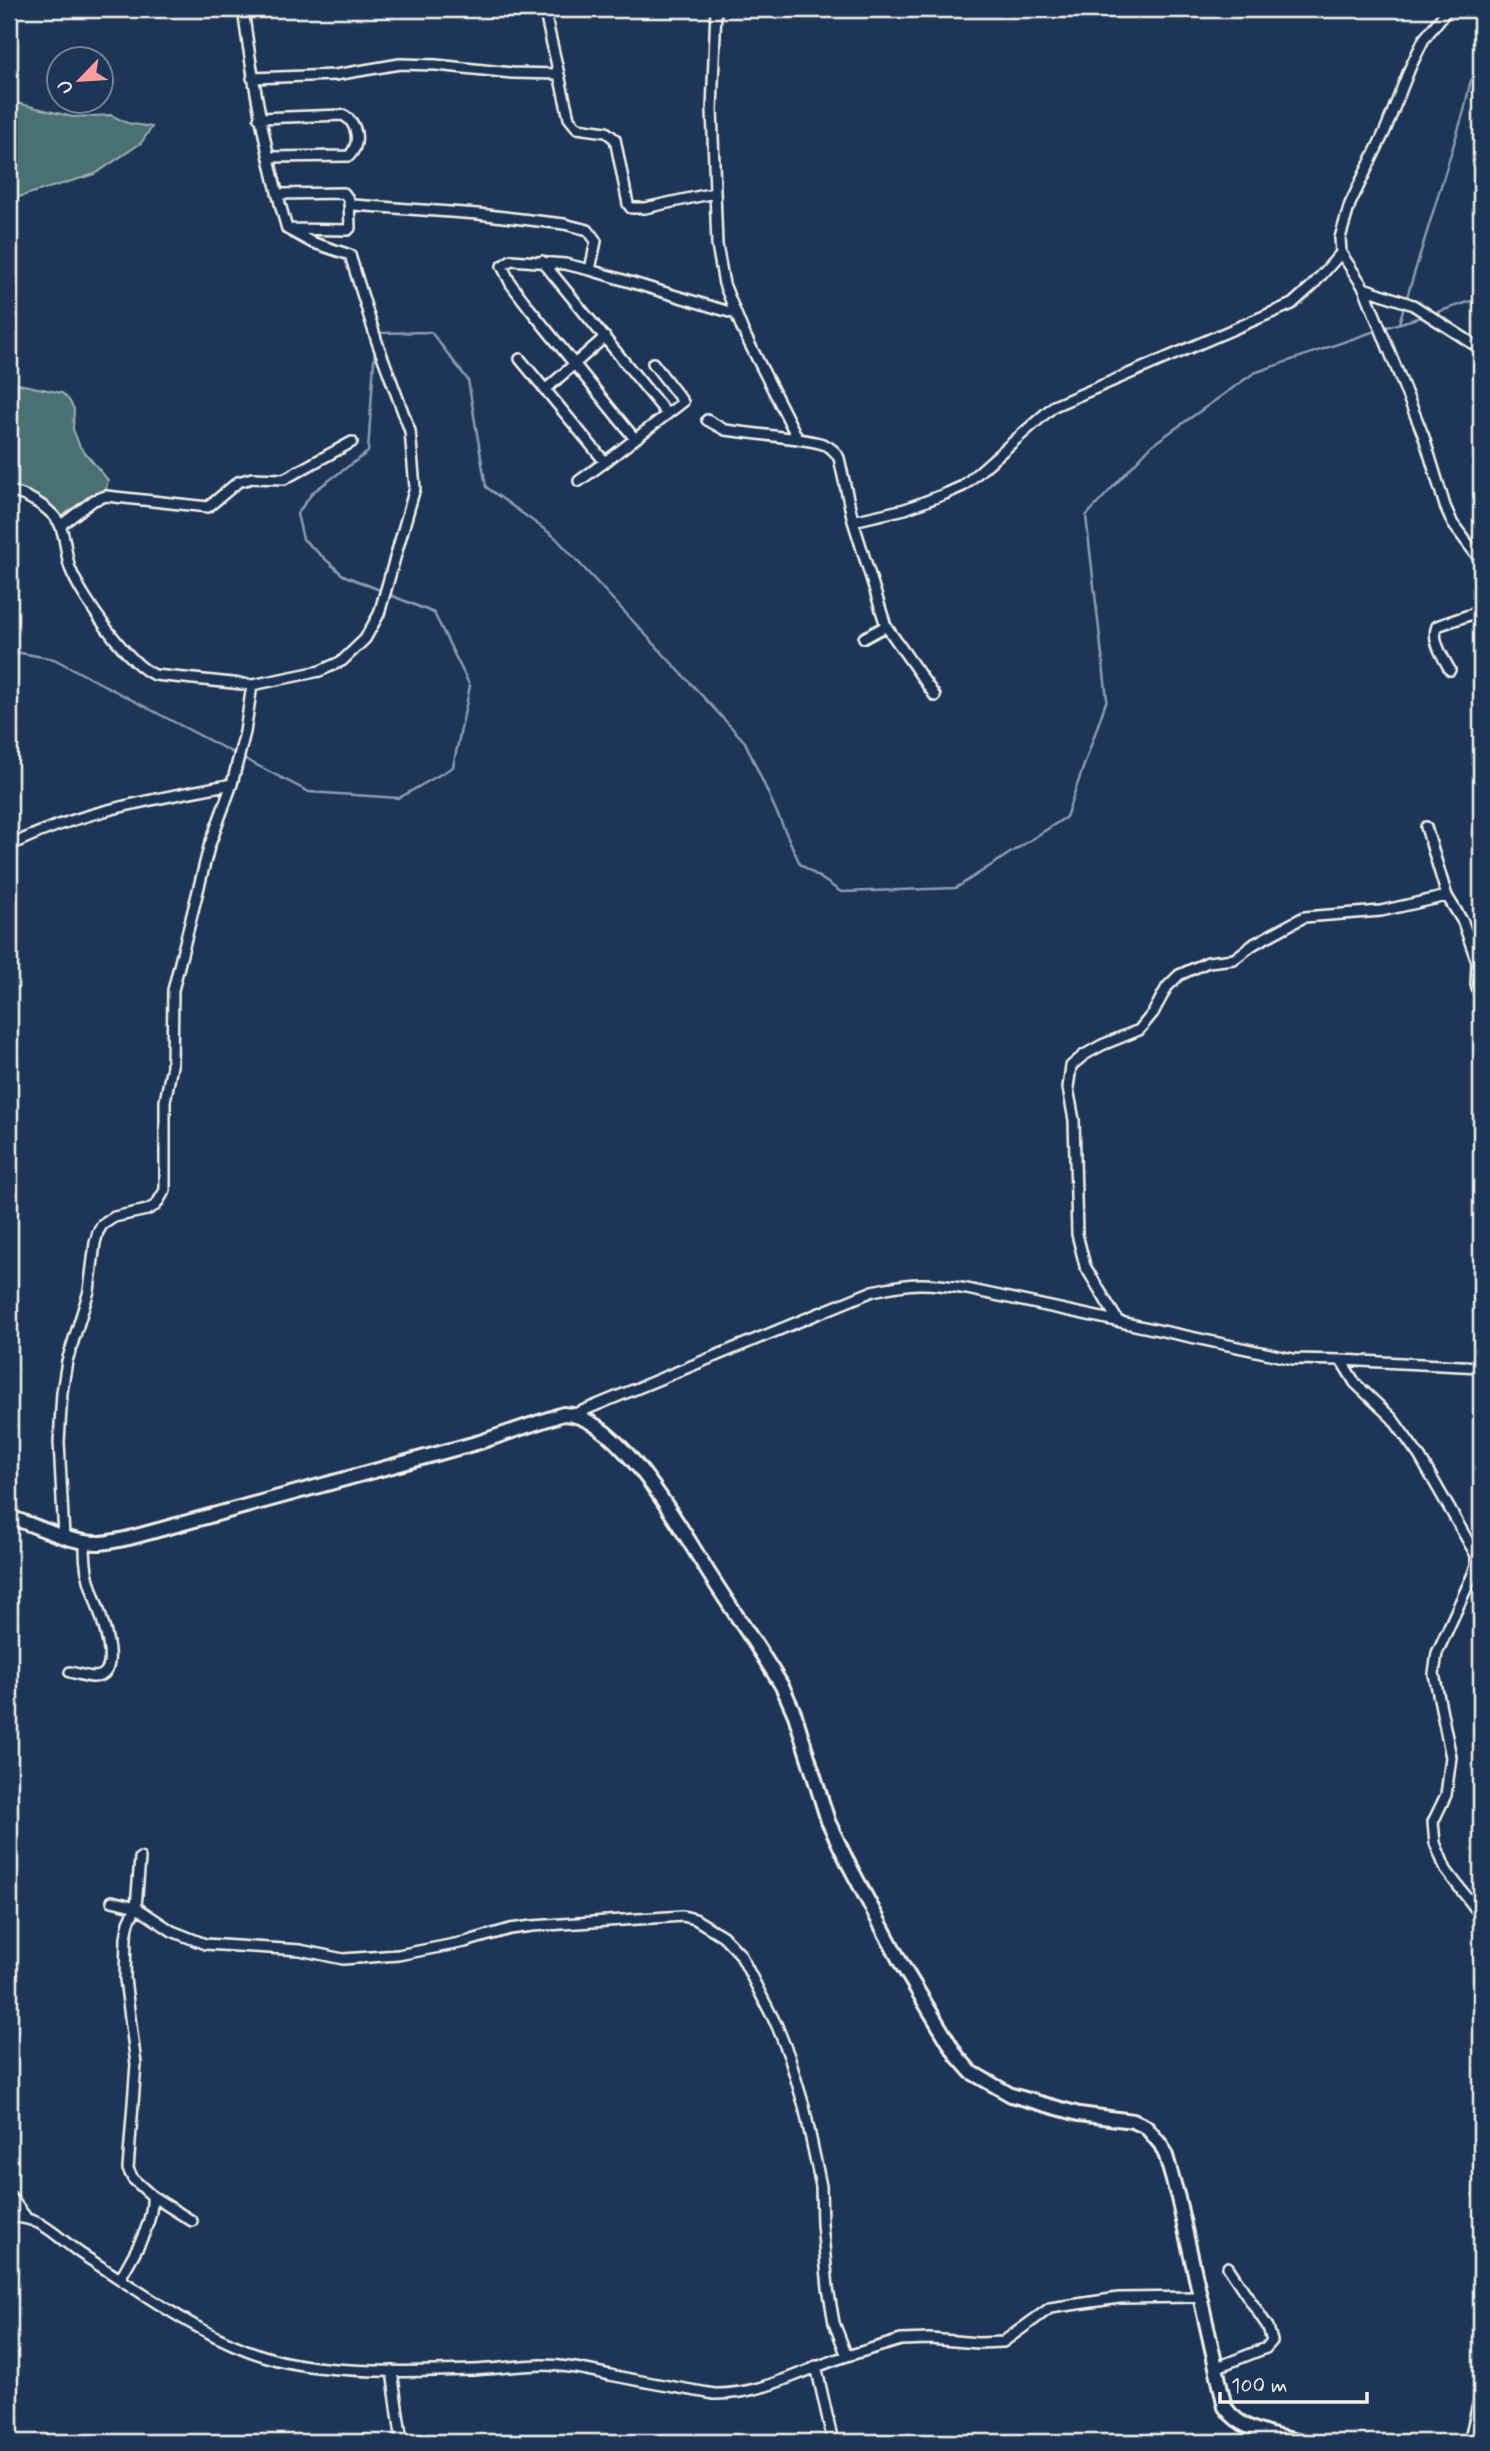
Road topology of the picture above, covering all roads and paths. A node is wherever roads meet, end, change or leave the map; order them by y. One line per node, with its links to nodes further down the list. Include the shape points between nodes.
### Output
1 (243, 9): 6 (street)
2 (544, 9): 5 (street)
3 (716, 9): 9 (street)
4 (1448, 9): 13 (street, via 1424,39 1395,102 1347,214 1339,238)
5 (559, 74): 6 (street, via 400,64 335,75); 9 (street, via 574,125 584,131 606,132 615,139 631,208)
6 (252, 78): 7 (street)
7 (259, 118): 8 (street); 8 (street, via 343,115 352,121 356,132 349,156)
8 (269, 157): 10 (street)
9 (714, 193): 17 (street, via 719,258)
10 (277, 194): 12 (street); 12 (street, via 344,194 349,200 348,230)
11 (353, 205): 15 (street, via 588,230 596,242)
12 (287, 229): 39 (street, via 350,255 410,431 415,488 379,614 365,639 342,661 320,671)
13 (1341, 253): 16 (street); 32 (street, via 1292,304 1054,406 962,485 928,502)
14 (542, 261): 15 (street); 18 (street); 22 (street, via 511,260 502,266)
15 (590, 270): 17 (street)
16 (1364, 288): 19 (street, via 1428,314); 34 (street, via 1424,437 1445,506)
17 (736, 314): 27 (street)
18 (605, 337): 22 (street); 24 (street)
19 (1481, 349)
20 (520, 359): 23 (street)
21 (653, 363): 24 (street, via 683,402)
22 (575, 365): 23 (street); 26 (street)
23 (545, 390): 29 (street)
24 (667, 414): 26 (street)
25 (707, 420): 27 (street, via 725,430)
26 (635, 439): 29 (street)
27 (798, 439): 32 (street, via 835,450)
28 (352, 442): 33 (street, via 284,480 237,482 208,507 106,496)
29 (605, 462): 30 (street)
30 (579, 481)
31 (9, 491): 33 (street, via 43,506)
32 (853, 521): 36 (street)
33 (61, 526): 39 (street, via 68,564 82,590 146,672)
34 (1481, 561)
35 (1481, 611): 38 (street, via 1437,626 1436,639)
36 (886, 626): 37 (street); 40 (street)
37 (864, 638)
38 (1450, 670)
39 (252, 685): 41 (street)
40 (934, 696)
41 (232, 784): 43 (street, via 119,806); 51 (street, via 209,847 173,990 172,1066 165,1101 165,1190 156,1205 114,1217 98,1231 89,1291 68,1361 59,1442)
42 (1426, 827): 44 (street)
43 (9, 846)
44 (1447, 896): 45 (street, via 1463,922 1477,962); 46 (street, via 1381,911 1304,917 1234,959 1208,962 1179,975 1139,1030 1102,1045 1071,1066 1068,1088 1074,1120 1077,1234 1085,1266)
45 (1481, 1000)
46 (1118, 1321): 47 (street, via 1293,1359); 49 (street, via 967,1289 908,1283 873,1291)
47 (1341, 1360): 48 (street); 57 (street, via 1355,1383 1392,1418 1420,1457 1476,1555 1473,1574 1437,1653 1434,1674 1451,1756 1446,1795 1433,1822 1435,1843 1446,1870)
48 (1481, 1367)
49 (575, 1414): 52 (street, via 156,1532); 65 (street, via 606,1433 638,1468 761,1650 795,1715 828,1821 848,1863 957,2056 971,2072 1011,2095 1079,2115 1133,2121 1146,2127 1166,2156)
50 (9, 1517): 51 (street)
51 (64, 1537): 52 (street)
52 (85, 1542): 53 (street, via 89,1580 104,1624 107,1671 93,1677)
53 (70, 1672)
54 (140, 1858): 56 (street)
55 (112, 1901): 56 (street)
56 (136, 1906): 59 (street, via 126,1937 125,1979 136,2064 128,2169); 66 (street, via 172,1931 205,1944 300,1950 343,1959 427,1950 510,1929 623,1919 683,1916 723,1936 752,1975 795,2075 821,2186 834,2323)
57 (1481, 1916)
58 (9, 2195): 60 (street)
59 (152, 2196): 62 (street); 64 (street, via 147,2227)
60 (25, 2216): 61 (street); 64 (street)
61 (9, 2217)
62 (192, 2221)
63 (1228, 2267): 68 (street, via 1268,2327 1272,2341 1266,2348)
64 (120, 2279): 69 (street, via 191,2323 245,2349 278,2360)
65 (1199, 2297): 66 (street, via 1119,2298 1049,2308 1003,2342 901,2340); 68 (street)
66 (846, 2356): 67 (street)
67 (816, 2366): 69 (street, via 763,2389 735,2394 573,2367); 72 (street)
68 (1215, 2368): 73 (street, via 1232,2418)
69 (393, 2371): 71 (street)
70 (1481, 2392): 74 (street)
71 (402, 2442)
72 (833, 2442)
73 (1301, 2442)
74 (1469, 2442)

